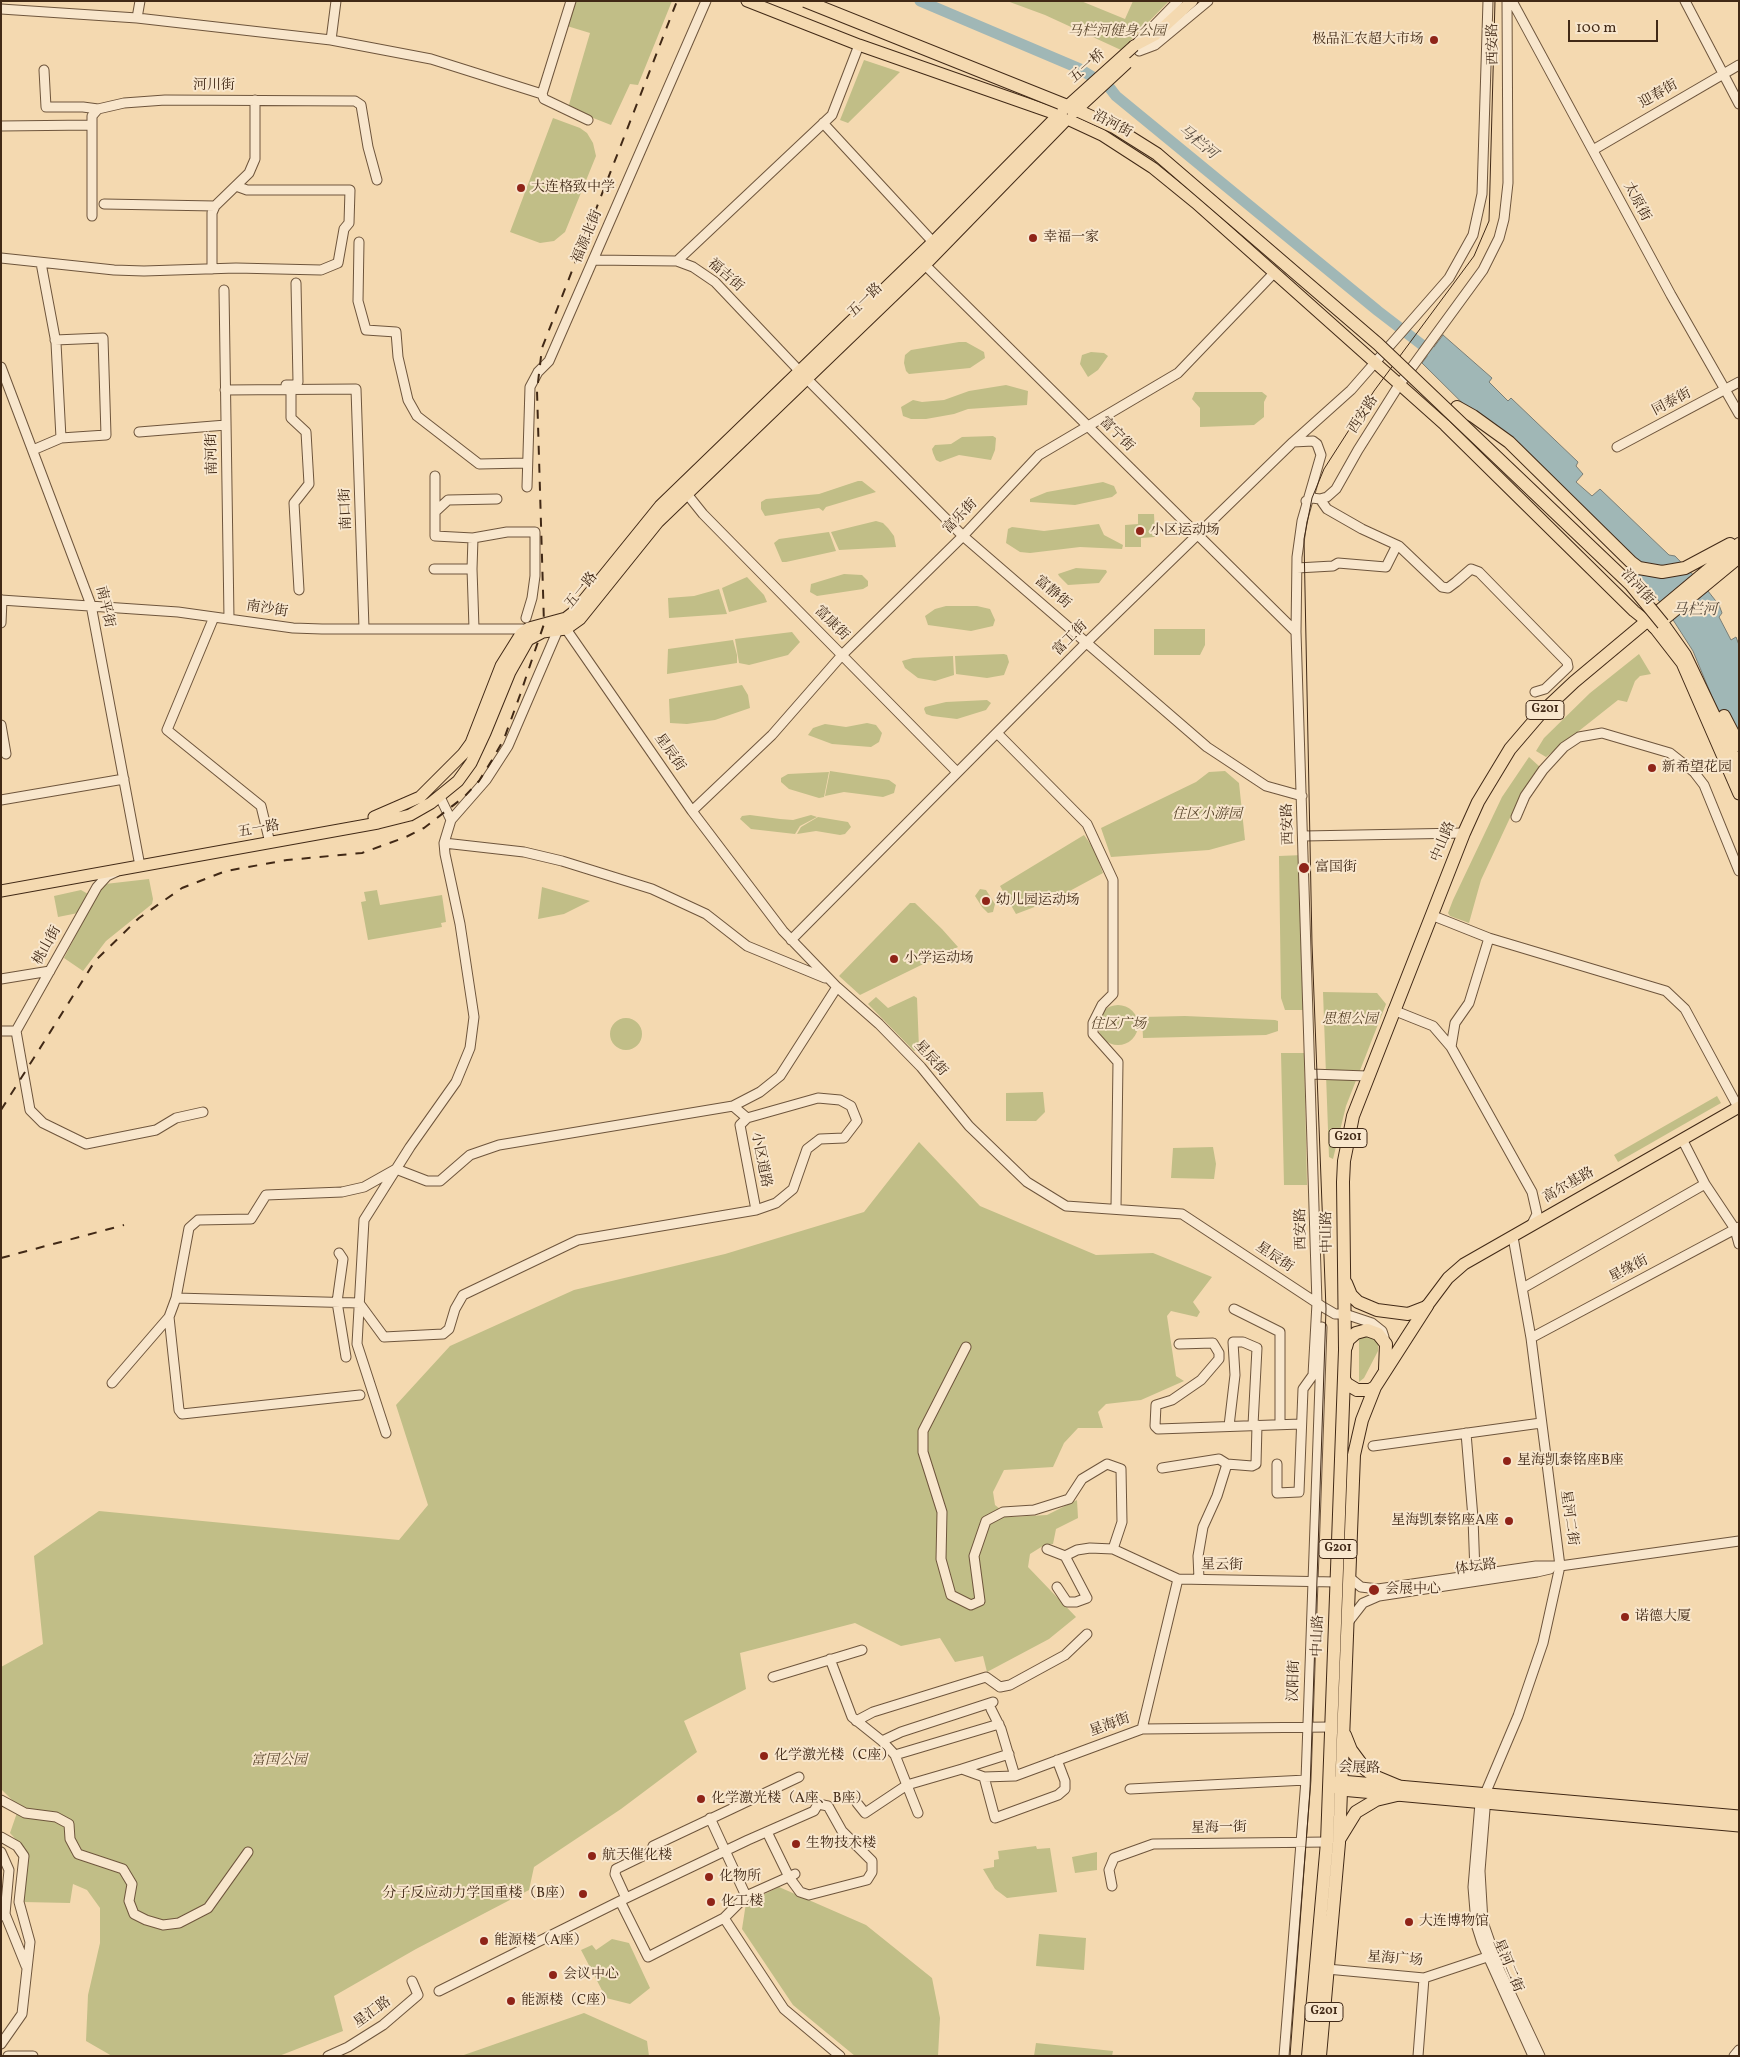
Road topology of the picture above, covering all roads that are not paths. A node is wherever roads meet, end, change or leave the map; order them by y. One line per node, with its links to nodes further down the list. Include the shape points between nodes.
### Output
1 (140, 1): 16 (street)
2 (336, 1): 17 (street)
3 (571, 1): 23 (street)
4 (706, 1): 41 (street, 福源北街)
5 (746, 1): 18 (main road, 沿河街)
6 (804, 1): 103 (highway, bridge, via 1070,107 1114,127 1157,154 1378,344 1631,585 1684,655)
7 (818, 1): 59 (highway, bridge, via 1117,122 1152,145 1383,339)
8 (1178, 1): 19 (street)
9 (1192, 1): 19 (main road, 五一桥)
10 (1208, 1): 19 (street, via 1155,45)
11 (1507, 1): 54 (street, 西安路, via 1508,174 1499,238 1483,270)
12 (1685, 1): 22 (street)
13 (1487, 4): 50 (street, 西安路, via 1482,194 1473,235 1458,265)
14 (1515, 4): 32 (street, 太原街)
15 (1, 9): 16 (street)
16 (137, 18): 17 (street)
17 (331, 40): 23 (street, via 431,59)
18 (859, 45): 27 (main road, 沿河街); 29 (street, via 832,114)
19 (1136, 49): 27 (main road, 五一桥, bridge)
20 (1739, 65): 22 (street, 迎春街)
21 (44, 70): 26 (street, 河川街, via 46,107)
22 (1722, 74): 25 (street); 32 (street, 迎春街)
23 (542, 94): 28 (street, via 544,99)
24 (255, 100): 26 (street, 河川街, via 165,100); 33 (street, 河川街, via 355,101 361,105); 34 (street, via 255,159 249,173)
25 (1739, 104)
26 (98, 109): 30 (street, via 92,116)
27 (1066, 114): 39 (main road, 五一路); 43 (main road, 五一路); 46 (main road, 沿河街, via 1153,168)
28 (588, 120)
29 (824, 122): 39 (street); 42 (street)
30 (91, 125): 31 (street); 37 (street)
31 (1, 126)
32 (1593, 150): 58 (street, 太原街)
33 (377, 180)
34 (236, 186): 36 (street); 45 (street, via 247,190 350,190 349,223 344,229 338,262 321,270)
35 (104, 204): 36 (street)
36 (215, 206): 45 (street, via 212,212)
37 (92, 216)
38 (359, 242): 68 (street, via 358,301 366,330 396,332 408,400 417,416 479,464)
39 (933, 242): 43 (main road, 五一路)
40 (1, 258): 44 (street)
41 (592, 260): 42 (street, 福吉街); 68 (street, 福源北街, via 549,362 538,372 530,387)
42 (677, 261): 52 (street, 福吉街, via 715,282)
43 (921, 261): 52 (main road, 五一路); 62 (street, 富宁街)
44 (41, 263): 45 (street, via 114,270); 49 (street)
45 (212, 269)
46 (1273, 274): 50 (main road, 沿河街); 62 (street, 富乐街, via 1178,373)
47 (296, 283): 57 (street, via 298,382 296,385 265,386)
48 (224, 290): 56 (street, 南河街)
49 (55, 340): 64 (street); 64 (street, via 103,338 106,435)
50 (1374, 361): 54 (main road, 沿河街); 65 (street, 富工街, via 1351,390)
51 (1, 367): 67 (street, 南平街)
52 (804, 375): 71 (main road, 五一路); 77 (street, 富静街); 94 (main road, 五一路, via 660,506 575,611 555,622)
53 (1739, 382): 58 (street, 同泰街)
54 (1399, 385): 73 (street, 西安路, via 1336,488); 92 (main road, 沿河街, via 1634,612)
55 (290, 389): 57 (street); 87 (street, via 291,418 306,432 309,484 294,503); 95 (street, 南口街, via 356,389)
56 (225, 390): 57 (street); 61 (street, 南河街)
57 (259, 390)
58 (1724, 390): 60 (street, 太原街); 66 (street, 同泰街)
59 (1457, 407): 86 (highway, via 1509,442 1639,568 1662,572); 106 (highway, via 1647,592 1690,650)
60 (1739, 414)
61 (226, 426): 63 (street); 91 (street, 南河街)
62 (1087, 426): 76 (street, 富宁街); 77 (street, 富乐街, via 1039,455)
63 (139, 432)
64 (61, 438): 67 (street)
65 (1293, 442): 74 (street, 西安路, via 1313,441 1321,450 1321,462); 76 (street, 富工街)
66 (1617, 447)
67 (33, 450): 89 (street, 南平街)
68 (526, 464): 70 (street, 福源北街)
69 (435, 476): 75 (street)
70 (526, 487)
71 (687, 494): 97 (main road, 五一路, via 658,522 580,619); 101 (street, 富康街)
72 (497, 499): 75 (street, via 448,500)
73 (1320, 499): 74 (street); 81 (street, via 1327,509)
74 (1306, 501): 83 (street, 西安路)
75 (435, 512): 78 (street, via 435,536)
76 (1196, 535): 99 (street, 富宁街); 100 (street, 富工街)
77 (963, 536): 100 (street, 富静街); 101 (street, 富乐街)
78 (473, 538): 85 (street); 94 (street, via 507,532 535,532 535,576)
79 (1739, 539): 86 (highway)
80 (1739, 544): 86 (highway, 中山路 / G201)
81 (1397, 545): 83 (street, via 1386,567 1338,563); 102 (street, via 1442,587 1448,588 1471,569 1479,572 1567,662 1568,667 1545,689)
82 (1739, 557): 86 (highway, 中山路 / G201)
83 (1297, 568): 99 (street, 西安路)
84 (434, 569): 85 (street)
85 (472, 569): 96 (street)
86 (1703, 572): 92 (highway, 中山路 / G201)
87 (300, 590)
88 (1, 600): 89 (street, 南沙街); 93 (street)
89 (91, 605): 90 (street, 南沙街); 110 (street, 南平街)
90 (214, 617): 91 (street, 南沙街); 121 (street, via 167,730 261,806)
91 (229, 618): 95 (street, 南沙街, via 292,628)
92 (1655, 620): 112 (main road, 沿河街, via 1682,663); 119 (highway, 中山路 / G201, via 1557,698 1516,741 1488,784)
93 (1, 623)
94 (528, 623): 96 (street, 南沙街); 98 (street, 南沙街); 121 (main road, 五一路, via 501,666 471,743 420,796 376,817)
95 (364, 628): 96 (street, 南沙街)
96 (474, 628)
97 (561, 630): 98 (main road); 116 (street, 星辰街); 118 (street, via 508,746 486,780)
98 (543, 632): 114 (main road, 五一路, via 524,646 478,750 458,781)
99 (1296, 632): 113 (street, 西安路)
100 (1087, 642): 105 (street, 富工街); 113 (street, 富静街, via 1207,747 1266,786)
101 (842, 656): 109 (street, 富康街); 116 (street, 富乐街, via 772,735)
102 (1535, 692)
103 (1710, 707): 108 (highway); 111 (highway)
104 (1, 725): 107 (street)
105 (997, 734): 109 (street, 富工街); 147 (street, via 1087,824 1113,880 1114,994 1102,1006 1093,1023 1094,1034 1118,1062)
106 (1739, 745)
107 (6, 754)
108 (1739, 768)
109 (957, 772): 130 (street, 富工街)
110 (124, 779): 115 (street); 123 (street, 南平街)
111 (1739, 781)
112 (1739, 794)
113 (1302, 796): 120 (street, 西安路)
114 (440, 797): 118 (street); 121 (main road, 五一路, via 410,815)
115 (1, 800)
116 (692, 811): 130 (street, 星辰街)
117 (1516, 816): 125 (street, via 1543,770 1564,747 1579,737 1602,733 1670,753 1694,772 1704,785)
118 (451, 820): 122 (street)
119 (1464, 833): 120 (street); 128 (highway, 中山路 / G201)
120 (1304, 836): 138 (street, 西安路)
121 (269, 840): 123 (main road, 五一路)
122 (444, 843): 133 (street, via 524,852 652,889 706,914 747,946); 145 (street, via 474,1016 470,1048 456,1082)
123 (140, 862): 124 (main road, 五一路); 126 (main road, 五一路)
124 (120, 869): 127 (main road, 五一路); 131 (street, 桃山街, via 97,887)
125 (1739, 871)
126 (1, 885)
127 (1, 891)
128 (1431, 915): 129 (street); 134 (highway, 中山路 / G201)
129 (1489, 938): 137 (street, via 1469,1003 1455,1023); 141 (street, via 1666,991 1685,1009)
130 (791, 940): 133 (street, 星辰街)
131 (50, 970): 132 (street); 136 (street, 桃山街)
132 (1, 980)
133 (833, 984): 140 (street, via 780,1076); 147 (street, 星辰街, via 879,1024 921,1067 969,1126 1028,1182 1066,1206)
134 (1393, 1010): 137 (street, via 1433,1026); 139 (highway, 中山路 / G201)
135 (1, 1031): 136 (street)
136 (16, 1031): 142 (street, via 30,1110 44,1123 86,1144 156,1130 176,1118)
137 (1451, 1047): 149 (street, via 1532,1192 1537,1214)
138 (1312, 1074): 139 (street); 155 (street, 西安路)
139 (1367, 1076): 154 (highway, 中山路 / G201, via 1353,1116 1344,1161)
140 (734, 1106): 143 (street); 145 (street, via 499,1145 470,1155 440,1180 427,1181)
141 (1738, 1107): 144 (main road, 高尔基路)
142 (203, 1112)
143 (747, 1118): 148 (street, 小区道路, via 740,1125); 148 (street, via 818,1098 840,1100 852,1106 857,1121 844,1138 820,1139 807,1149 793,1189 776,1203)
144 (1682, 1139): 146 (street); 149 (main road, 高尔基路)
145 (396, 1169): 158 (street, via 364,1187 342,1192 266,1196 251,1219 198,1220 189,1228); 160 (street, via 364,1220)
146 (1705, 1184): 150 (street); 156 (street)
147 (1116, 1208): 157 (street, 星辰街, via 1182,1214)
148 (756, 1210): 160 (street, via 578,1240 463,1294 449,1329 443,1334 384,1337)
149 (1531, 1226): 151 (main road, 高尔基路)
150 (1737, 1228): 152 (street); 166 (street, 星缘街)
151 (1513, 1236): 156 (street, 星河二街); 162 (main road, 高尔基路, via 1464,1264 1448,1278)
152 (1739, 1244)
153 (339, 1253): 159 (street, via 343,1259)
154 (1344, 1278): 162 (highway, via 1351,1295 1358,1302 1377,1310 1408,1314); 165 (highway, 中山路 / G201)
155 (1317, 1282): 157 (street, via 1307,1289); 161 (street, 西安路)
156 (1523, 1288): 166 (street, 星河二街)
157 (1295, 1289): 161 (street, 星辰街)
158 (176, 1298): 159 (street); 164 (street)
159 (337, 1302): 160 (street); 171 (street)
160 (359, 1303): 182 (street, via 357,1344)
161 (1320, 1305): 165 (street, 星辰街); 179 (street, via 1312,1375 1302,1389); 197 (street, 汉阳街)
162 (1427, 1306): 172 (highway, 中山路 / G201)
163 (1234, 1309): 178 (street, via 1280,1332)
164 (169, 1317): 174 (street); 176 (street, via 182,1414)
165 (1342, 1318): 168 (street, 星辰街, via 1378,1327); 170 (highway, 中山路 / G201)
166 (1532, 1338): 177 (street, 星河二街)
167 (1179, 1344): 181 (street, via 1213,1343 1219,1360 1202,1380 1172,1400 1156,1405 1155,1426 1158,1429)
168 (1386, 1344): 170 (highway, via 1378,1334 1362,1330 1348,1340); 172 (highway)
169 (966, 1348): 190 (street, via 923,1431 923,1452 942,1512 942,1559 952,1596 972,1606 980,1601 974,1556 986,1522 1003,1512 1034,1510 1069,1499 1082,1480 1107,1464 1121,1470 1122,1522)
170 (1345, 1350): 173 (highway, 中山路 / G201)
171 (346, 1357)
172 (1385, 1369): 175 (highway, 中山路 / G201)
173 (1344, 1379): 175 (highway, via 1357,1390); 198 (highway, 中山路 / G201)
174 (112, 1383)
175 (1375, 1387): 194 (highway, 中山路 / G201, via 1362,1420 1354,1455)
176 (360, 1395)
177 (1541, 1423): 183 (street); 192 (street, 星河二街)
178 (1280, 1424): 179 (street); 180 (street)
179 (1301, 1424): 186 (street, via 1299,1492 1277,1492)
180 (1255, 1425): 181 (street); 181 (street, via 1257,1348 1233,1342 1235,1375); 185 (street, via 1256,1464)
181 (1229, 1426)
182 (386, 1433)
183 (1466, 1433): 184 (street); 193 (street)
184 (1373, 1446)
185 (1227, 1464): 187 (street, via 1219,1459); 196 (street, via 1203,1527 1198,1556)
186 (1277, 1464)
187 (1162, 1468)
188 (1739, 1541): 192 (street, 体坛路)
189 (1047, 1549): 191 (street)
190 (1113, 1549): 191 (street, via 1090,1548); 195 (street, 星云街)
191 (1065, 1556): 199 (street, via 1087,1598 1067,1602)
192 (1560, 1566): 194 (street, 体坛路, via 1536,1566 1378,1589 1361,1587); 200 (street, 体坛路, via 1379,1596 1357,1608); 224 (street, 星河二街, via 1543,1642)
193 (1475, 1573)
194 (1350, 1578): 200 (highway, 中山路 / G201)
195 (1178, 1579): 196 (street, 星云街); 209 (street)
196 (1199, 1579): 197 (street, 星云街)
197 (1313, 1581): 198 (street, 星云街); 208 (street, 汉阳街)
198 (1336, 1582): 207 (highway, 中山路 / G201)
199 (1057, 1587)
200 (1348, 1624): 207 (highway, 中山路 / G201)
201 (1087, 1634): 205 (street, via 1065,1655 1010,1685 1000,1687 986,1677 873,1712)
202 (862, 1650): 203 (street)
203 (830, 1659): 204 (street); 205 (street, via 846,1706)
204 (773, 1677)
205 (856, 1721): 210 (street)
206 (999, 1724): 210 (street, via 992,1706 901,1732); 211 (street); 212 (street)
207 (1337, 1726): 208 (street, 星海街); 220 (highway, 中山路 / G201); 222 (highway, via 1358,1761)
208 (1308, 1727): 209 (street, 星海街); 218 (street, 汉阳街)
209 (1142, 1729): 213 (street, 星海街)
210 (882, 1741): 212 (street)
211 (1009, 1754): 214 (street); 215 (street)
212 (894, 1755): 219 (street)
213 (1058, 1760): 215 (street, 星海街); 216 (street, via 1065,1789 1058,1795 995,1818)
214 (962, 1769): 216 (street, 星海街); 219 (street)
215 (1015, 1776): 216 (street, 星海街)
216 (984, 1777)
217 (799, 1778): 228 (street)
218 (1306, 1780): 221 (street); 232 (street, 汉阳街)
219 (907, 1785): 225 (street, via 864,1813); 226 (street)
220 (1337, 1785): 222 (main road, 会展路); 233 (highway, 中山路 / G201)
221 (1130, 1789)
222 (1397, 1791): 224 (main road, 会展路); 233 (highway, via 1356,1812)
223 (1, 1800): 236 (street, via 25,1813 56,1817 68,1824 70,1839 78,1854 123,1869 132,1884 129,1901 134,1914 163,1925 179,1923 208,1908)
224 (1484, 1800): 227 (main road, 会展路); 229 (main road, 会展路); 243 (street, 星河二街, via 1473,1887 1476,1924); 260 (street, 星河二街, via 1480,1871 1483,1922 1499,1967)
225 (857, 1803)
226 (918, 1812)
227 (1739, 1816)
228 (710, 1818): 234 (street); 240 (street, via 653,1846 651,1852 616,1869)
229 (1739, 1826)
230 (766, 1832): 234 (street); 237 (street); 237 (street, via 814,1811 818,1804 828,1806 842,1831 872,1861 872,1872 867,1880 809,1895 800,1892)
231 (1, 1837): 244 (street, via 17,1846 24,1856 19,1902 30,1942)
232 (1302, 1842): 233 (street, 星海一街); 238 (street, 星海一街, via 1153,1844 1114,1858 1109,1870); 255 (street, 汉阳街)
233 (1333, 1842): 245 (highway, 中山路 / G201); 256 (highway, 中山路 / G201)
234 (725, 1851): 239 (street); 240 (street)
235 (1, 1852): 241 (street, via 9,1870)
236 (248, 1852)
237 (792, 1875): 239 (street)
238 (1112, 1886)
239 (746, 1896): 242 (street)
240 (623, 1900): 242 (street, via 648,1957); 248 (street)
241 (3, 1915): 244 (street)
242 (724, 1918): 254 (street, via 784,2009)
243 (1487, 1956): 246 (street, 星海广场); 259 (street, 星河二街)
244 (28, 1969): 249 (street, via 22,2014)
245 (1328, 1969): 246 (street, 星海广场); 257 (highway, 中山路 / G201)
246 (1424, 1978): 258 (street)
247 (412, 1982): 253 (street, 星汇路, via 418,1995 383,2026)
248 (439, 1990)
249 (1, 2044)
250 (1739, 2050): 261 (street)
251 (8, 2056): 252 (street)
252 (33, 2056)
253 (328, 2056)
254 (840, 2056)
255 (1284, 2056)
256 (1308, 2056)
257 (1320, 2056)
258 (1418, 2056)
259 (1533, 2056)
260 (1540, 2056)
261 (1734, 2056)

